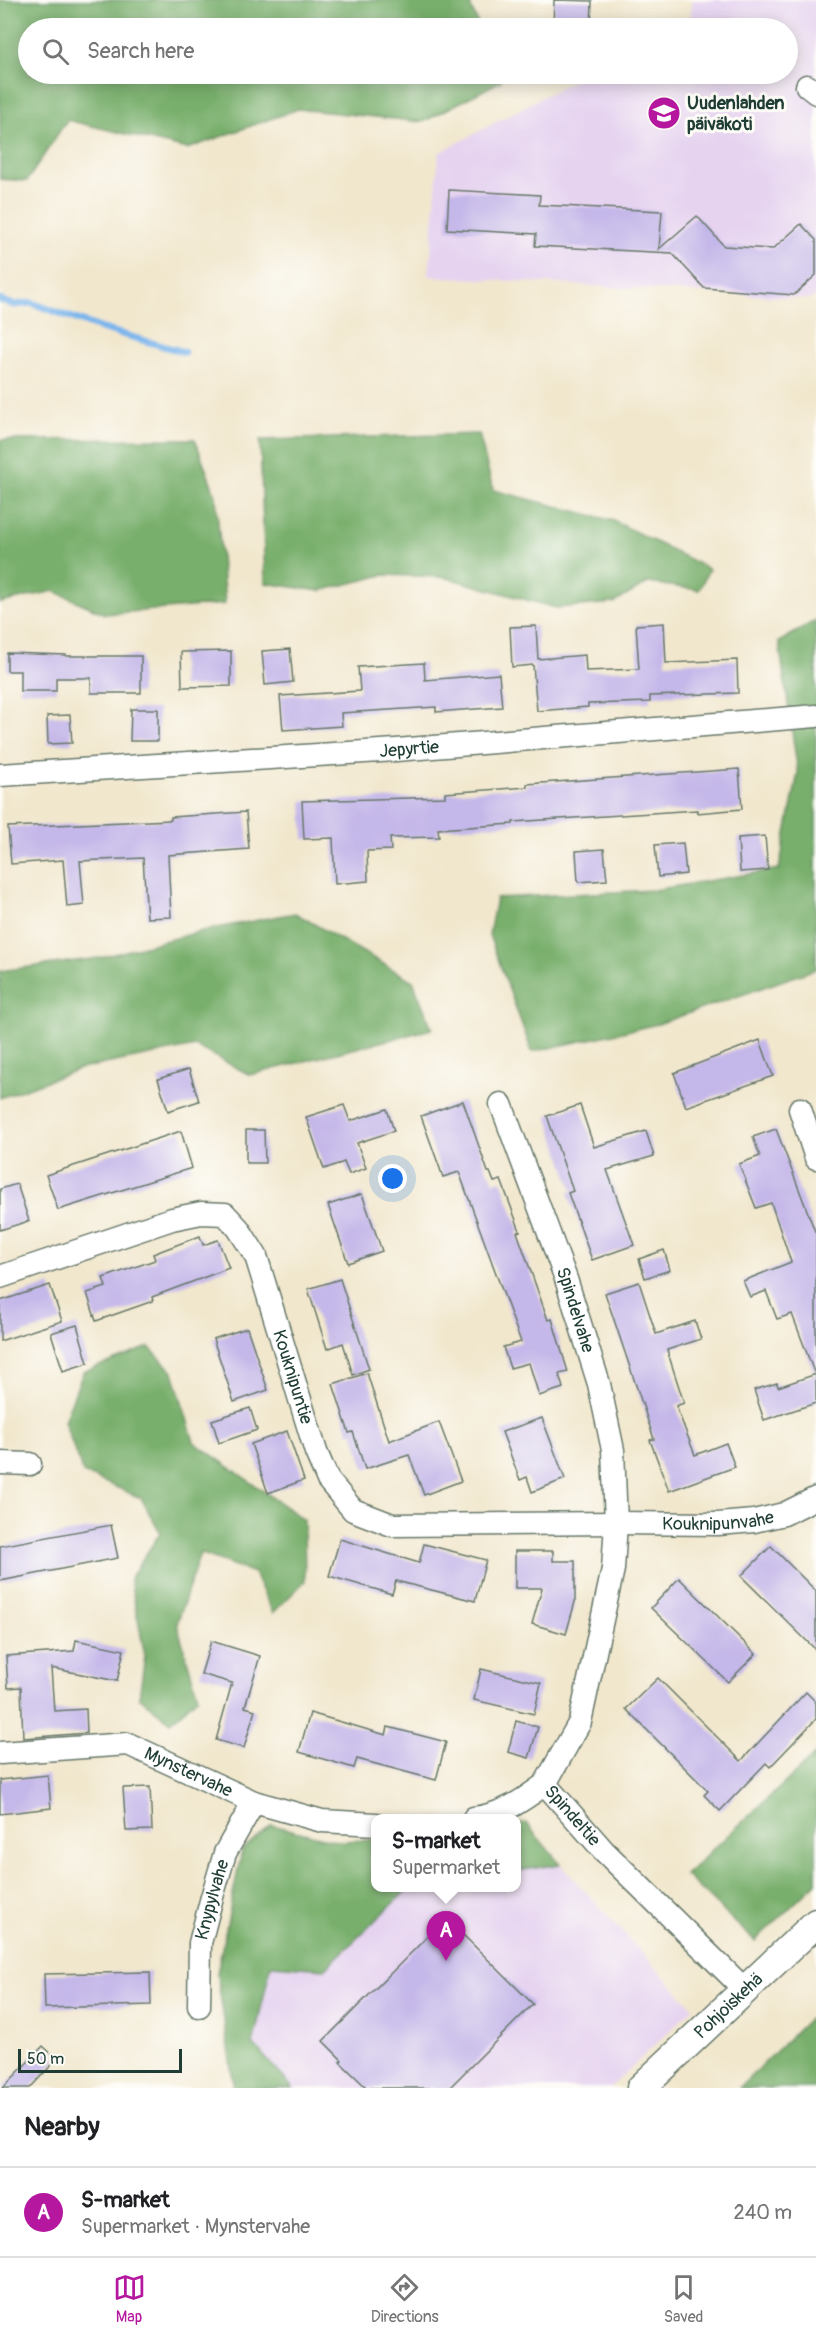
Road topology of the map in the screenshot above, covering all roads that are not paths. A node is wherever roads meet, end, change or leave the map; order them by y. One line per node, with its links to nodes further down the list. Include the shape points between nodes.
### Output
1 (816, 716): 2 (street, Jepyrtie, via 396,750)
2 (0, 775)
3 (501, 1104): 10 (street, Spindelvahe, via 566,1279 599,1384 613,1449)
4 (800, 1109): 5 (street)
5 (816, 1158)
6 (0, 1277): 10 (street, Kouknipuntie, via 172,1219 201,1213 225,1214 256,1256 316,1452 328,1480 352,1510 392,1526)
7 (0, 1463): 8 (street)
8 (30, 1464)
9 (816, 1498): 10 (street, Kouknipunvahe, via 784,1514 754,1521)
10 (616, 1523): 12 (street, Spindeltie, via 614,1569 580,1722)
11 (0, 1752): 13 (street, Mynstervahe, via 128,1744)
12 (545, 1784): 14 (street, via 517,1805); 17 (street, Spindeltie, via 604,1851)
13 (254, 1802): 15 (street, Mynstervahe, via 322,1821); 18 (street, Knypylvahe, via 225,1853 212,1897 200,1943)
14 (493, 1814)
15 (371, 1824)
16 (816, 1923): 17 (main road, Pohjoiskehä)
17 (745, 1990): 19 (main road, Pohjoiskehä)
18 (200, 2006)
19 (641, 2088)

